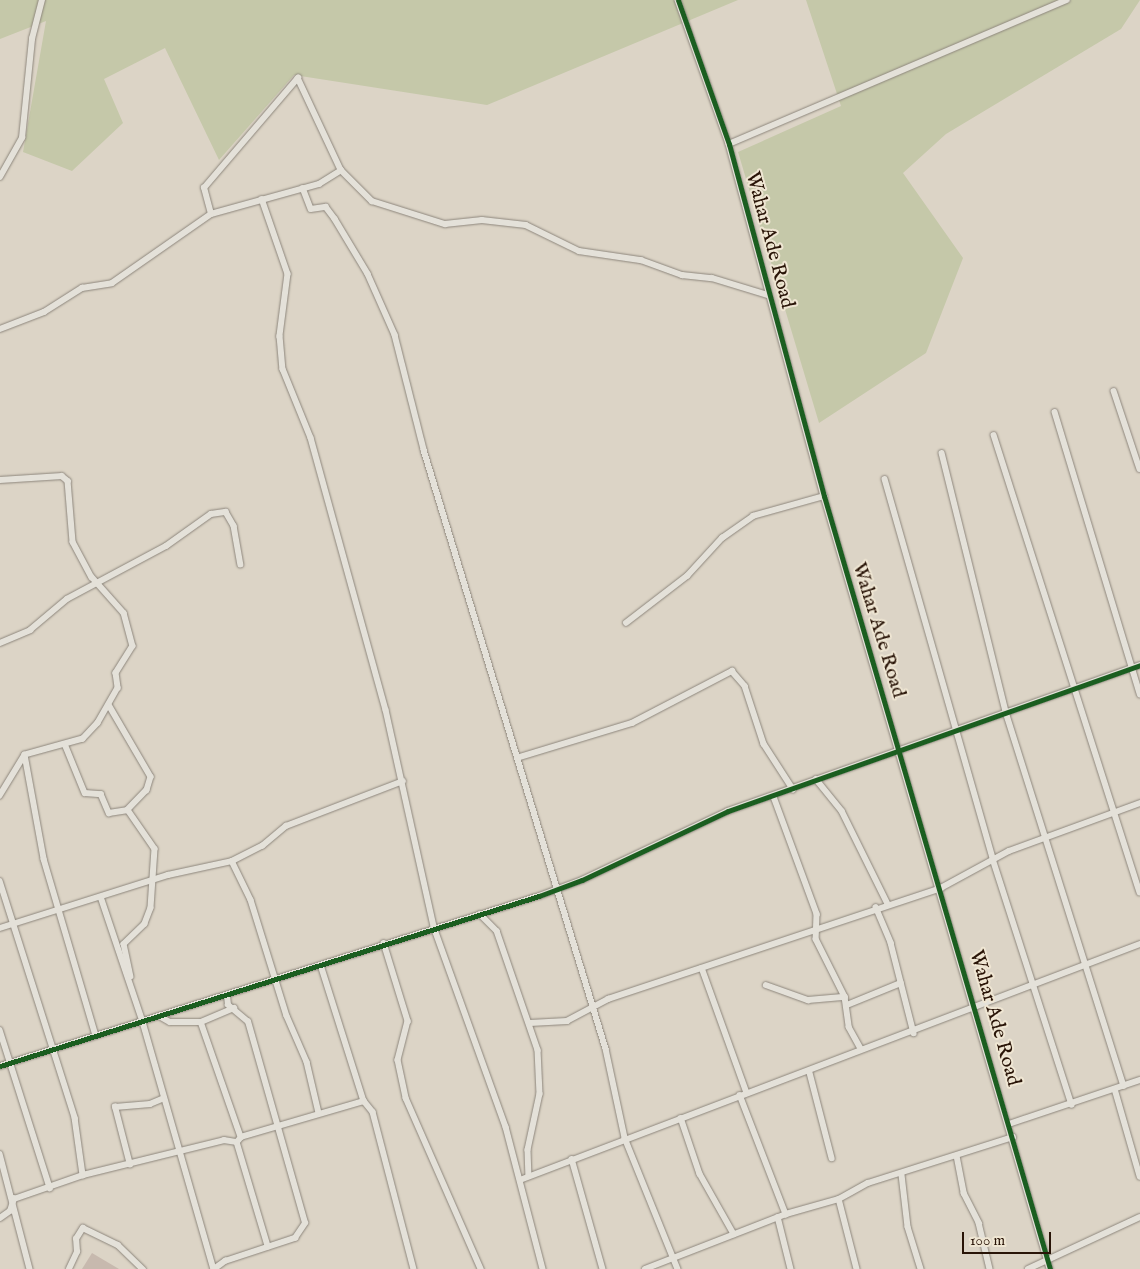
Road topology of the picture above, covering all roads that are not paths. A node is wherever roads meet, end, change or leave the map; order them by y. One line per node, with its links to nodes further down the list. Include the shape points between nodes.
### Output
1 (42, 0): 6 (street, via 32,40 22,138)
2 (678, 0): 4 (street, Wahar Ade Road)
3 (1067, 0): 4 (street)
4 (729, 144): 10 (street, Wahar Ade Road)
5 (341, 170): 7 (street, via 333,178); 9 (street, via 298,78 204,188); 10 (street, via 365,196 393,210 445,224 482,220 526,225 579,250 649,262 682,275 712,278)
6 (0, 177)
7 (303, 188): 8 (street); 34 (street, via 311,209 326,207 335,219 368,274 395,335 424,450)
8 (262, 200): 9 (street); 36 (street, via 288,274 280,336 283,369 311,438)
9 (211, 214): 11 (street, via 112,283 82,288 44,312)
10 (768, 295): 19 (street, Wahar Ade Road)
11 (0, 329)
12 (1114, 391): 16 (street)
13 (1055, 412): 25 (street)
14 (994, 435): 26 (street)
15 (942, 453): 29 (street)
16 (1140, 469)
17 (0, 480): 21 (street, via 62,476 68,481 72,542)
18 (885, 480): 30 (street)
19 (824, 496): 22 (street, via 752,516 722,538 688,576); 32 (street, Wahar Ade Road)
20 (241, 564): 21 (street, via 234,526 226,512 211,514 166,546)
21 (96, 582): 23 (street, via 30,630); 28 (street, via 124,613 134,646 116,673 118,688)
22 (626, 623)
23 (0, 643)
24 (1140, 665): 25 (street)
25 (1131, 668): 26 (street); 27 (street)
26 (1074, 688): 29 (street); 42 (street)
27 (1140, 694)
28 (109, 705): 31 (street, via 83,739); 41 (street, via 151,777 147,790)
29 (1006, 712): 30 (street); 43 (street)
30 (956, 730): 32 (street); 44 (street)
31 (65, 744): 33 (street); 41 (street, via 85,793 101,794 109,813)
32 (899, 750): 35 (street); 49 (street, Wahar Ade Road)
33 (25, 755): 38 (street); 54 (street)
34 (517, 758): 37 (street, via 632,723 732,671 745,686 764,744); 48 (street)
35 (816, 779): 37 (street); 52 (street, via 842,810)
36 (403, 781): 45 (street, via 286,826 262,846); 57 (street)
37 (793, 789): 39 (street)
38 (0, 796)
39 (774, 797): 48 (street, via 728,810); 59 (street, via 806,878 816,914)
40 (1140, 803): 42 (street)
41 (128, 810): 46 (street, via 155,849)
42 (1114, 813): 43 (street); 50 (street)
43 (1044, 838): 44 (street); 62 (street)
44 (993, 860): 49 (street); 67 (street)
45 (232, 861): 46 (street); 65 (street, via 251,900)
46 (156, 879): 51 (street); 69 (street, via 145,924 124,944)
47 (0, 881): 56 (street)
48 (559, 888): 55 (street); 75 (street)
49 (941, 888): 52 (street); 73 (street, Wahar Ade Road)
50 (1140, 892)
51 (101, 897): 54 (street); 69 (street)
52 (887, 902): 53 (street)
53 (876, 907): 59 (street); 66 (street)
54 (58, 912): 56 (street); 82 (street)
55 (480, 914): 57 (street); 79 (street, via 497,931)
56 (14, 922): 58 (street); 83 (street)
57 (434, 927): 60 (street); 113 (street, via 506,1127)
58 (0, 928)
59 (815, 932): 64 (street); 71 (street)
60 (384, 943): 63 (street); 130 (street, via 408,1021 398,1060 406,1098)
61 (1140, 944): 62 (street)
62 (1084, 963): 67 (street); 89 (street)
63 (321, 965): 65 (street); 93 (street)
64 (702, 968): 75 (street, via 608,998); 91 (street)
65 (275, 979): 70 (street); 95 (street, via 307,1062)
66 (901, 982): 72 (street); 81 (street)
67 (1034, 984): 73 (street); 94 (street)
68 (766, 985): 71 (street, via 808,1000)
69 (131, 986): 77 (street)
70 (227, 996): 74 (street, via 228,1005); 76 (street)
71 (845, 997): 72 (street)
72 (848, 1005): 84 (street, via 849,1027)
73 (976, 1007): 81 (street); 97 (street, Wahar Ade Road)
74 (234, 1008): 78 (street); 98 (street, via 248,1022)
75 (593, 1008): 79 (street, via 567,1021); 101 (street)
76 (161, 1017): 77 (street); 78 (street, via 170,1022)
77 (143, 1022): 82 (street); 92 (street)
78 (201, 1022): 99 (street)
79 (530, 1023): 111 (street, via 541,1067 528,1150)
80 (0, 1030): 85 (street)
81 (914, 1033): 84 (street)
82 (96, 1036): 83 (street)
83 (54, 1049): 85 (street); 109 (street, via 75,1118)
84 (861, 1049): 87 (street)
85 (10, 1063): 86 (street); 114 (street)
86 (0, 1066)
87 (810, 1073): 91 (street); 106 (street)
88 (1140, 1080): 89 (street)
89 (1124, 1086): 90 (street)
90 (1115, 1089): 94 (street); 112 (street)
91 (744, 1094): 96 (street); 117 (street)
92 (164, 1098): 103 (street); 108 (street, via 150,1104 115,1107)
93 (364, 1100): 95 (street); 129 (street, via 373,1112)
94 (1072, 1105): 97 (street)
95 (319, 1113): 98 (street)
96 (681, 1118): 101 (street); 121 (street, via 700,1174)
97 (1009, 1124): 100 (street, Wahar Ade Road)
98 (280, 1126): 99 (street); 122 (street, via 305,1223 295,1238)
99 (241, 1136): 102 (street)
100 (1013, 1137): 105 (street); 124 (street, Wahar Ade Road)
101 (625, 1138): 107 (street); 123 (street)
102 (237, 1142): 103 (street, via 224,1140); 122 (street)
103 (180, 1152): 108 (street); 128 (street)
104 (0, 1154): 115 (street)
105 (957, 1156): 110 (street); 138 (street, via 964,1193 979,1223)
106 (832, 1158)
107 (572, 1159): 111 (street); 132 (street)
108 (130, 1165): 109 (street)
109 (83, 1175): 114 (street)
110 (902, 1175): 116 (street, via 868,1183); 137 (street, via 908,1227)
111 (529, 1176): 113 (street)
112 (1140, 1176)
113 (520, 1180): 131 (street)
114 (50, 1188): 115 (street)
115 (14, 1199): 120 (street, via 10,1211); 125 (street)
116 (839, 1199): 117 (street); 136 (street)
117 (786, 1214): 118 (street)
118 (778, 1217): 121 (street); 135 (street)
119 (1140, 1217): 124 (street)
120 (0, 1218)
121 (734, 1234): 123 (street)
122 (268, 1246): 128 (street)
123 (675, 1257): 133 (street); 134 (street)
124 (1047, 1258): 139 (street); 140 (street, Wahar Ade Road)
125 (30, 1269)
126 (69, 1269): 127 (street, via 77,1252 76,1239 83,1228 118,1245)
127 (143, 1269)
128 (214, 1269)
129 (414, 1269)
130 (480, 1269)
131 (543, 1269)
132 (604, 1269)
133 (645, 1269)
134 (678, 1269)
135 (791, 1269)
136 (857, 1269)
137 (921, 1269)
138 (990, 1269)
139 (1028, 1269)
140 (1050, 1269)

